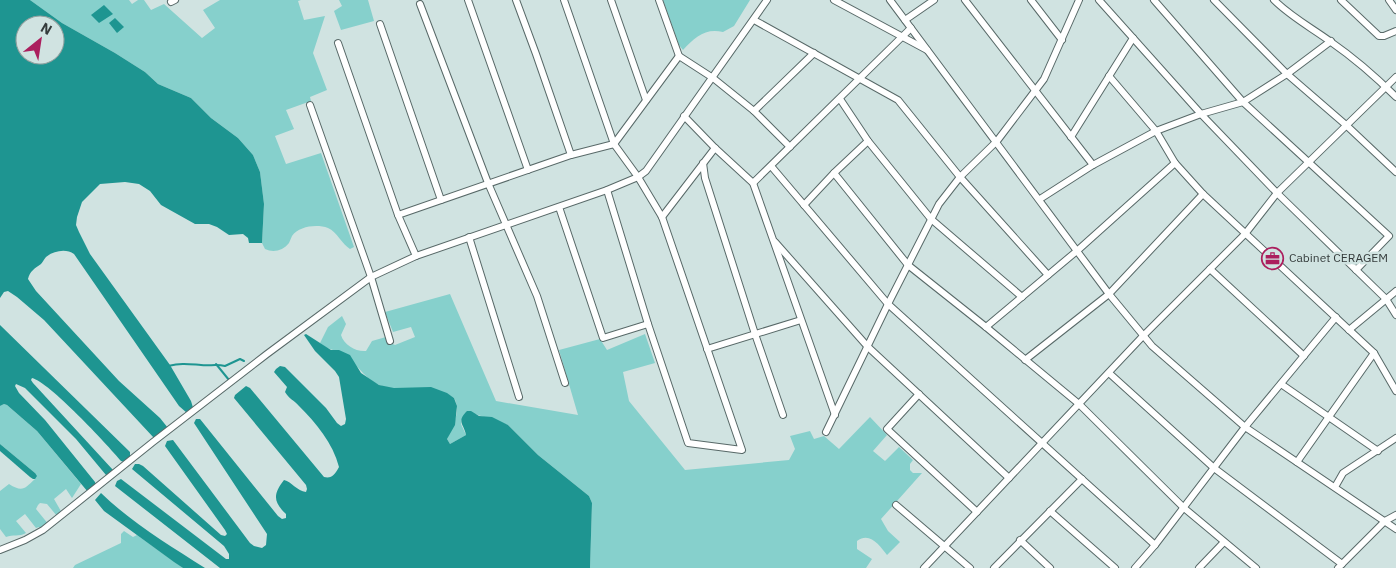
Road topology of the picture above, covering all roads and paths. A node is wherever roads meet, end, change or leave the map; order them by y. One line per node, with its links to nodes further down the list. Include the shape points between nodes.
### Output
1 (468, 0): 67 (street)
2 (516, 0): 61 (street)
3 (564, 0): 58 (street)
4 (611, 0): 47 (street)
5 (659, 0): 37 (street)
6 (767, 0): 25 (street)
7 (834, 0): 22 (street)
8 (849, 0): 22 (street)
9 (890, 0): 26 (street)
10 (934, 0): 26 (street)
11 (965, 0): 44 (street)
12 (1031, 0): 32 (street)
13 (1079, 0): 32 (street)
14 (1099, 0): 31 (street)
15 (1154, 0): 48 (street)
16 (1214, 0): 38 (street)
17 (1274, 0): 23 (street)
18 (1286, 0): 23 (street)
19 (1341, 0): 29 (street, via 1379,36)
20 (1389, 0): 24 (street)
21 (420, 4): 73 (street)
22 (843, 5): 30 (street)
23 (1280, 6): 33 (street)
24 (1396, 10)
25 (754, 20): 36 (street); 41 (street)
26 (905, 20): 28 (street)
27 (380, 24): 78 (street)
28 (911, 28): 30 (street); 35 (street)
29 (1396, 31)
30 (902, 37): 35 (street); 42 (street)
31 (1133, 38): 39 (street); 51 (street)
32 (1062, 40): 44 (street)
33 (1331, 42): 38 (street); 43 (street)
34 (338, 43): 81 (street)
35 (928, 51): 57 (street)
36 (814, 53): 42 (street); 50 (street)
37 (679, 56): 41 (street); 47 (street)
38 (1286, 74): 48 (street); 53 (street)
39 (1109, 76): 54 (street); 55 (street)
40 (1396, 77): 43 (street)
41 (713, 78): 50 (street); 52 (street)
42 (860, 79): 46 (street); 71 (street, via 898,100)
43 (1386, 87): 45 (street); 53 (street)
44 (1035, 92): 55 (street); 57 (street)
45 (1396, 97)
46 (840, 99): 56 (street); 60 (street)
47 (646, 100): 58 (street)
48 (1243, 102): 51 (street); 62 (street)
49 (310, 105): 94 (street)
50 (754, 111): 60 (street)
51 (1201, 114): 54 (street); 75 (street)
52 (684, 116): 59 (street); 70 (street, via 646,171)
53 (1346, 125): 62 (street); 68 (street)
54 (1156, 131): 64 (street); 65 (street)
55 (1071, 137): 65 (street)
56 (868, 141): 69 (street); 83 (street)
57 (997, 141): 71 (street); 77 (street)
58 (614, 144): 61 (street); 70 (street)
59 (715, 148): 63 (street); 72 (street)
60 (790, 148): 66 (street)
61 (571, 155): 67 (street)
62 (1309, 162): 75 (street); 92 (street, via 1389,236)
63 (703, 163): 82 (street); 106 (street)
64 (1175, 163): 76 (street); 88 (street)
65 (1093, 165): 77 (street)
66 (771, 166): 72 (street); 79 (street)
67 (528, 170): 73 (street)
68 (1396, 172)
69 (834, 173): 79 (street); 90 (street)
70 (638, 177): 74 (street); 82 (street)
71 (960, 177): 83 (street); 93 (street)
72 (753, 183): 87 (street)
73 (488, 184): 78 (street); 84 (street)
74 (607, 190): 80 (street); 103 (street)
75 (1277, 193): 85 (street); 92 (street)
76 (1203, 194): 85 (street); 96 (street)
77 (1040, 199): 88 (street)
78 (441, 200): 81 (street)
79 (804, 205): 99 (street)
80 (559, 207): 84 (street); 103 (street, via 603,338)
81 (398, 214): 89 (street)
82 (662, 217): 110 (street)
83 (931, 219): 90 (street); 97 (street)
84 (506, 225): 86 (street); 115 (street, via 537,296)
85 (1245, 234): 91 (street); 101 (street)
86 (469, 237): 89 (street); 119 (street)
87 (773, 239): 102 (street); 109 (street)
88 (1078, 250): 93 (street); 96 (street)
89 (416, 256): 94 (street)
90 (908, 265): 99 (street); 104 (street)
91 (1210, 269): 107 (street); 112 (street)
92 (1356, 270): 98 (street)
93 (1048, 275): 97 (street)
94 (371, 277): 108 (street); 145 (street, via 267,354 43,530)
95 (1396, 291): 98 (street)
96 (1109, 294): 107 (street); 113 (street)
97 (1022, 297): 104 (street)
98 (1386, 300): 100 (street); 105 (street)
99 (888, 304): 109 (street); 127 (street)
100 (1396, 315)
101 (1336, 317): 105 (street); 112 (street)
102 (801, 320): 106 (street); 122 (street)
103 (648, 324): 110 (street, via 688,443 742,450)
104 (986, 327): 113 (street)
105 (1349, 330): 111 (street)
106 (755, 334): 110 (street); 121 (street)
107 (1143, 336): 114 (street); 124 (street)
108 (390, 341)
109 (868, 347): 118 (street); 122 (street)
110 (707, 349)
111 (1374, 353): 117 (street); 123 (street)
112 (1304, 356): 116 (street)
113 (1025, 360): 120 (street)
114 (1109, 373): 120 (street); 130 (street)
115 (565, 383)
116 (1281, 384): 123 (street); 124 (street)
117 (1396, 391)
118 (919, 394): 131 (street); 137 (street, via 887,429)
119 (519, 396)
120 (1079, 404): 127 (street); 135 (street)
121 (783, 415)
122 (835, 415): 125 (street)
123 (1329, 416): 128 (street); 129 (street)
124 (1245, 427): 129 (street); 130 (street)
125 (826, 432)
126 (1396, 438): 128 (street)
127 (1042, 443): 131 (street); 132 (street)
128 (1378, 451): 133 (street, via 1344,473)
129 (1297, 462): 133 (street)
130 (1214, 468): 135 (street); 146 (street)
131 (1009, 478): 137 (street)
132 (1082, 479): 136 (street); 143 (street)
133 (1335, 487): 139 (street)
134 (896, 505): 144 (street)
135 (1184, 508): 142 (street); 143 (street)
136 (1050, 511): 141 (street); 151 (street)
137 (976, 512): 144 (street)
138 (1396, 514): 139 (street)
139 (1385, 521): 140 (street); 146 (street)
140 (1396, 529)
141 (1020, 540): 149 (street); 150 (street)
142 (1224, 542): 153 (street); 154 (street)
143 (1155, 545): 152 (street)
144 (944, 547): 147 (street); 148 (street)
145 (0, 550)
146 (1340, 566)
147 (924, 568)
148 (970, 568)
149 (994, 568)
150 (1050, 568)
151 (1115, 568)
152 (1135, 568)
153 (1199, 568)
154 (1256, 568)

